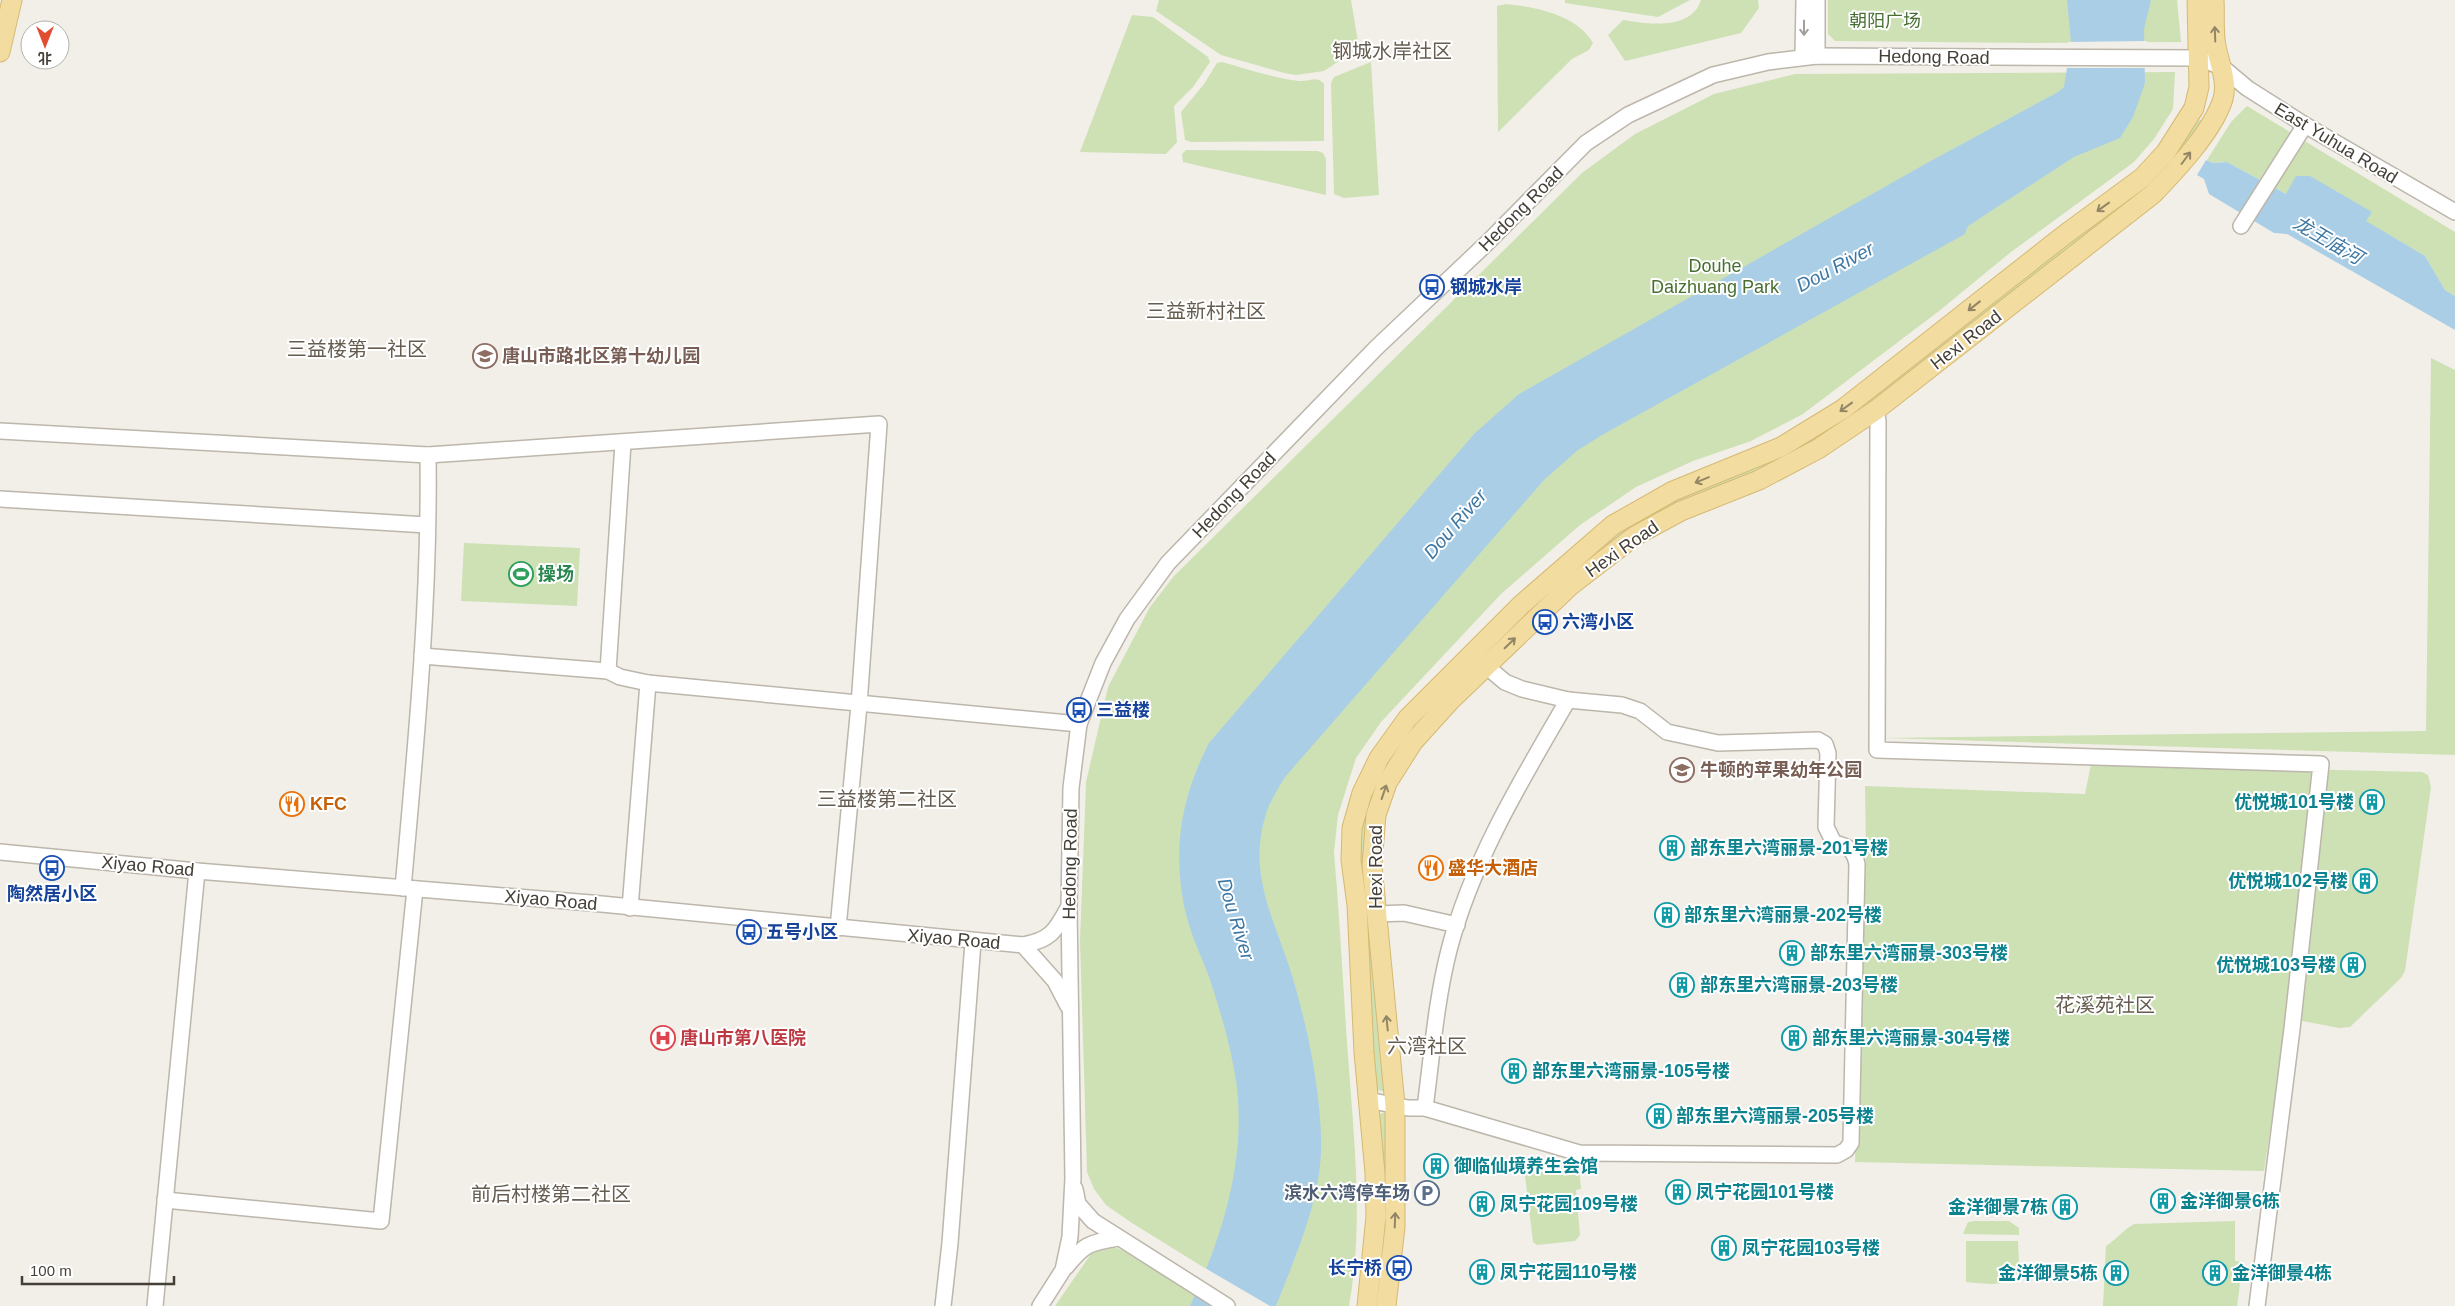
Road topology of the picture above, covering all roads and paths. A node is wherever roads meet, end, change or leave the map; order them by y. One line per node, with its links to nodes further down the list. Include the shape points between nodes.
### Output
1 (1804, 0): 7 (street, one-way to 7)
2 (1817, 0): 7 (street)
3 (2197, 0): 8 (main road, Hexi Road)
4 (2214, 0): 9 (main road, Hexi Road, one-way to 4, via 2216,45)
5 (7, 7): 6 (main road)
6 (0, 52)
7 (1810, 56): 8 (street, Hedong Road); 26 (street, Hedong Road, via 1713,74 1628,115 1586,144 1376,348 1168,563 1122,626 1102,663)
8 (2198, 58): 9 (street, East Yuhua Road); 20 (main road, Hexi Road, one-way to 20, via 2199,87 2194,108 2166,152 2142,178 1843,409 1782,447 1673,491 1613,525 1522,604)
9 (2222, 68): 10 (street, East Yuhua Road); 13 (main road, Hexi Road, one-way to 9, via 2154,194 2208,128 2224,98)
10 (2305, 125): 11 (street, East Yuhua Road); 12 (street)
11 (2455, 212)
12 (2242, 226)
13 (1876, 410): 21 (main road, Hexi Road, one-way to 13, via 1570,586 1635,536 1681,511 1759,480 1818,449); 51 (street, via 1877,750 2321,764)
14 (0, 431): 16 (street)
15 (623, 442): 16 (street); 22 (street); 25 (street, via 879,424)
16 (428, 455): 18 (street)
17 (0, 499): 18 (street)
18 (427, 525): 19 (street)
19 (422, 656): 22 (street); 29 (street)
20 (1470, 656): 21 (main road); 38 (main road, Hexi Road, via 1407,719 1379,758 1362,793 1352,828 1351,860)
21 (1486, 666): 24 (street, via 1505,682); 32 (main road, Hexi Road, one-way to 21, via 1372,865 1376,815 1387,783 1413,742)
22 (608, 671): 23 (street)
23 (648, 684): 25 (street); 31 (street)
24 (1568, 700): 33 (street, via 1497,828); 40 (street, via 1622,705 1640,711 1666,732 1718,743 1818,740 1824,744 1828,761 1826,826 1834,843 1848,846 1855,853 1857,864 1850,1144 1836,1156 1579,1153)
25 (859, 705): 26 (street); 34 (street)
26 (1079, 724): 30 (street, Hedong Road, via 1071,788)
27 (0, 852): 28 (street, Xiyao Road)
28 (198, 871): 29 (street, Xiyao Road); 42 (street)
29 (409, 888): 31 (street, Xiyao Road); 42 (street, via 381,1221)
30 (1069, 907): 36 (street, via 1053,932 1042,942); 37 (street, Hedong Road)
31 (630, 908): 34 (street, Xiyao Road)
32 (1376, 914): 33 (street, via 1404,913); 39 (main road, Hexi Road, one-way to 32)
33 (1457, 924): 40 (street, via 1438,1011)
34 (838, 928): 35 (street, Xiyao Road)
35 (973, 942): 36 (street, Xiyao Road); 46 (street)
36 (1023, 946): 37 (street, Xiyao Road, via 1055,981)
37 (1070, 1009): 41 (street, Hedong Road)
38 (1368, 1100): 39 (street); 49 (main road, Hexi Road, via 1376,1216)
39 (1395, 1105): 40 (street); 50 (main road, Hexi Road, one-way to 39, via 1395,1227)
40 (1425, 1108)
41 (1072, 1178): 43 (street, Hedong Road, via 1078,1204 1093,1221); 44 (street, Hedong Road, via 1070,1237)
42 (166, 1200): 45 (street)
43 (1118, 1238): 44 (street, via 1090,1243 1078,1251); 48 (street, Hedong Road)
44 (1063, 1270): 47 (street, Hedong Road)
45 (155, 1306)
46 (943, 1306)
47 (1040, 1306)
48 (1226, 1306)
49 (1367, 1306)
50 (1386, 1306)
51 (2257, 1306)

